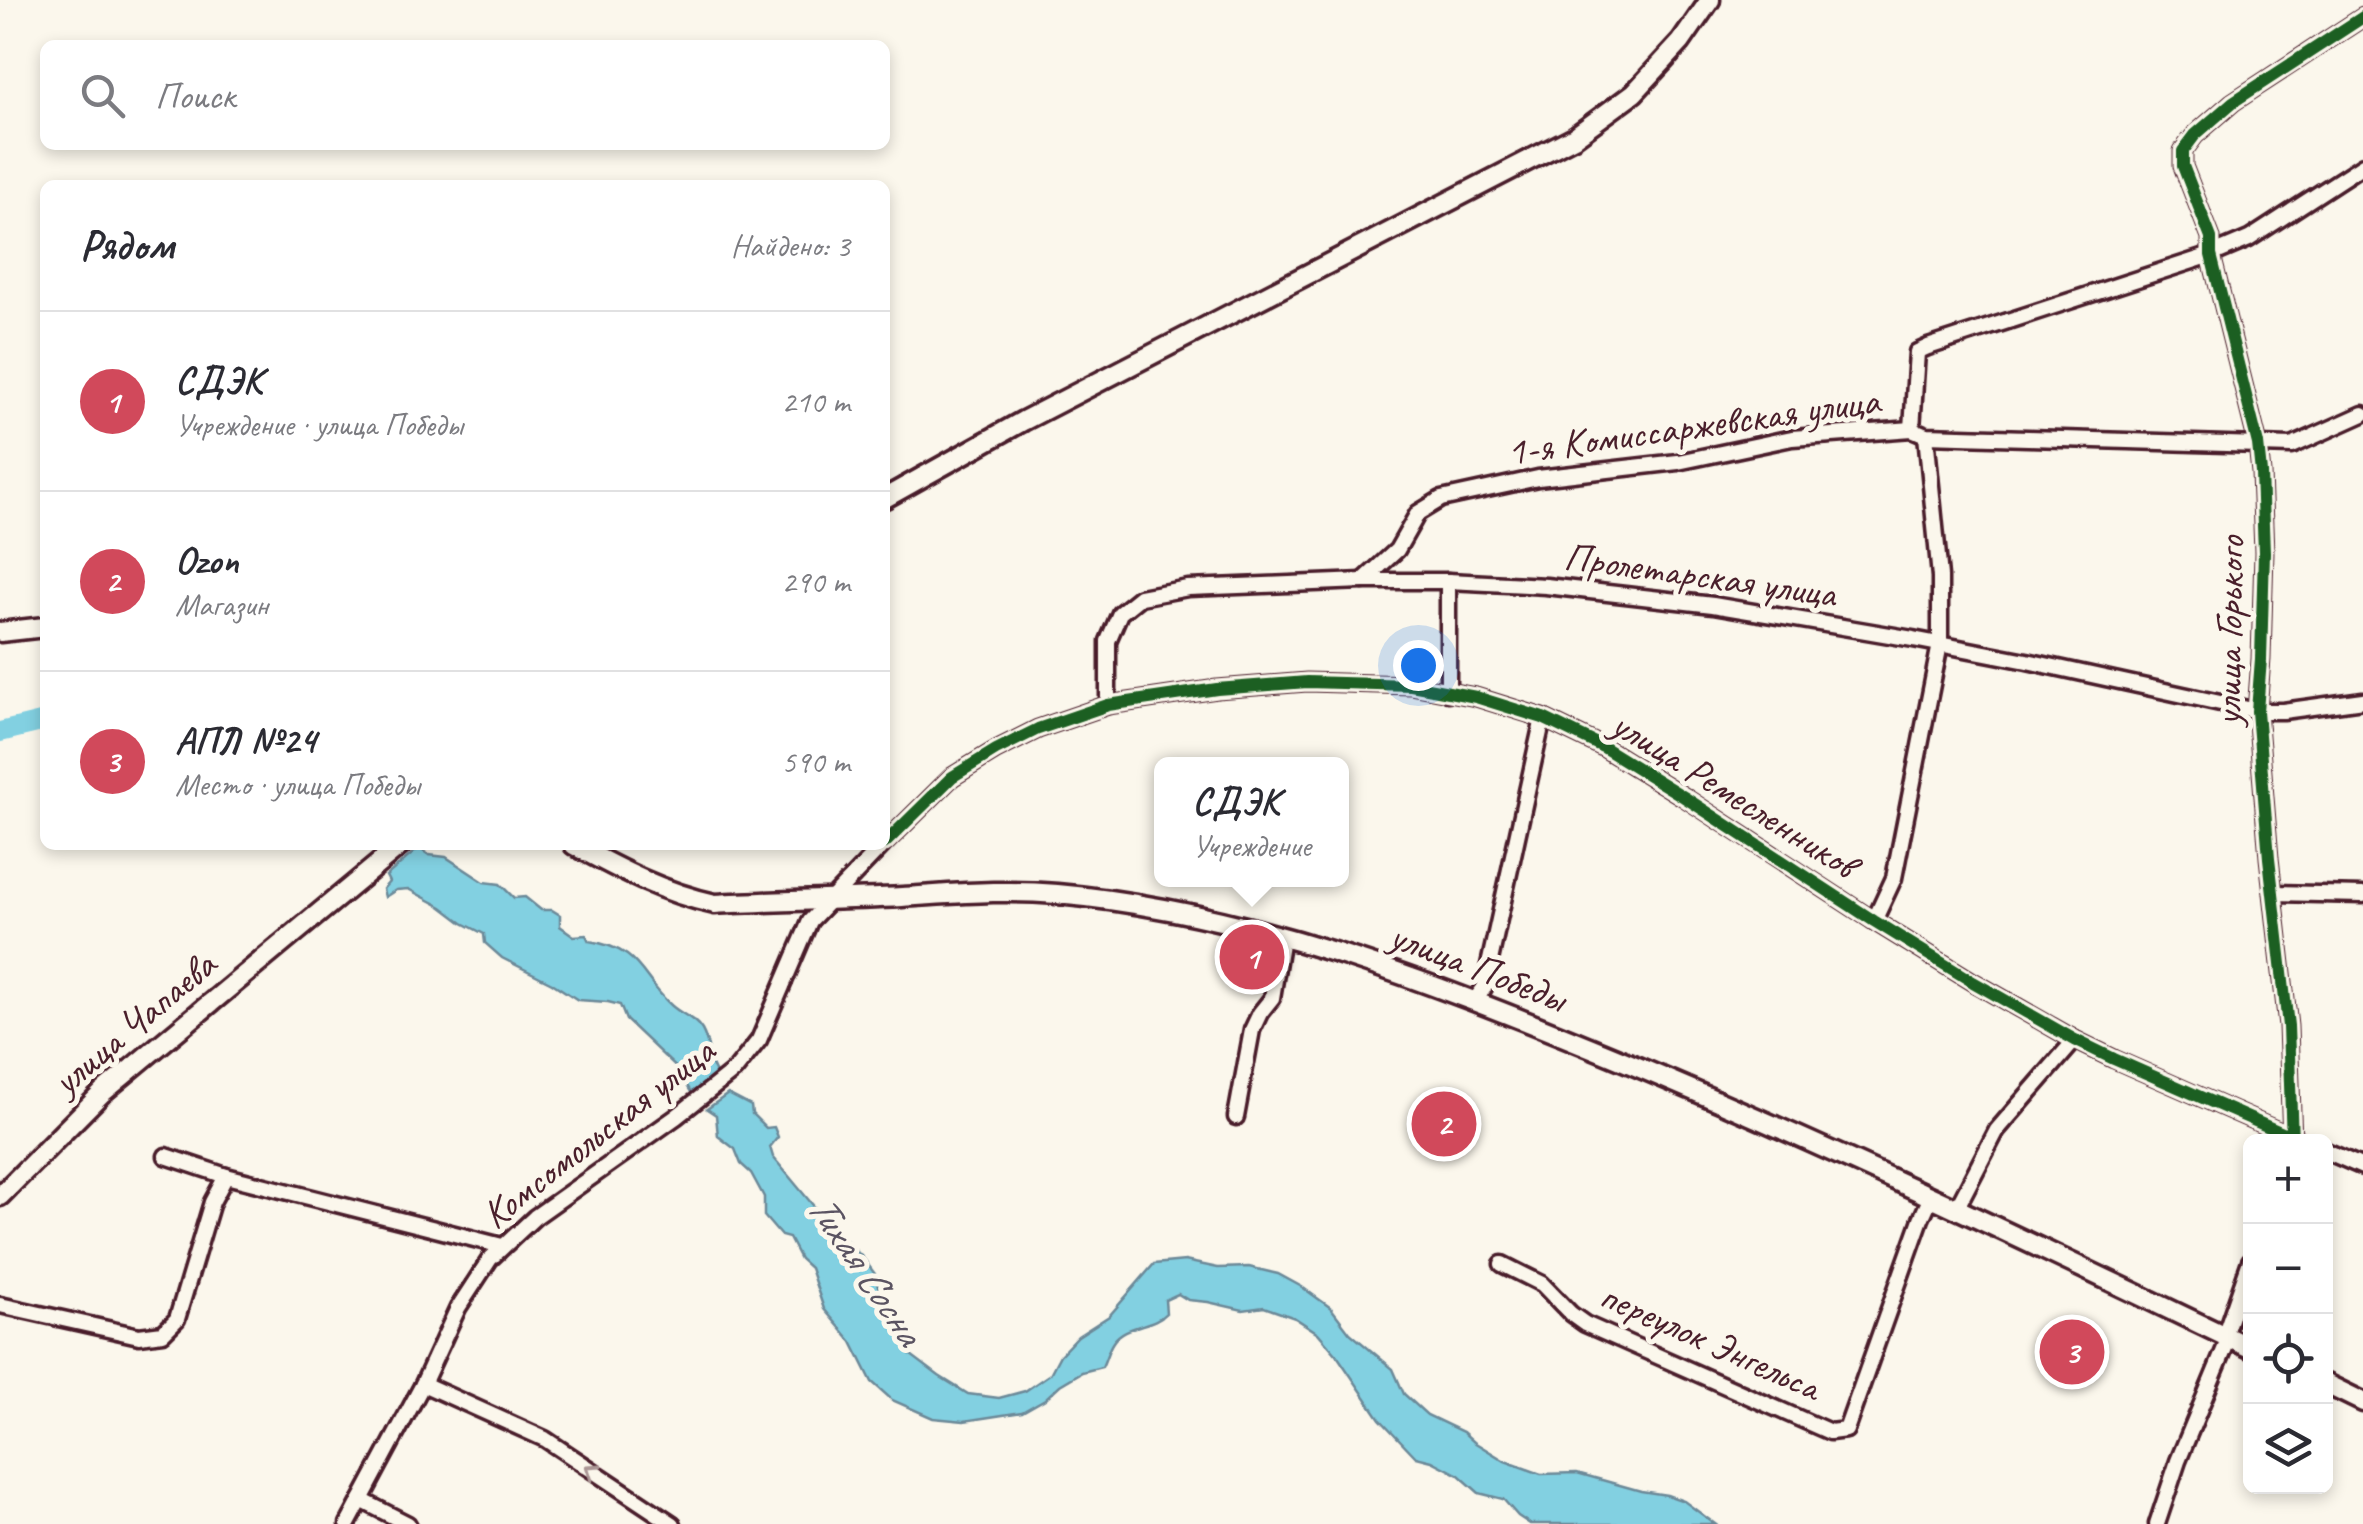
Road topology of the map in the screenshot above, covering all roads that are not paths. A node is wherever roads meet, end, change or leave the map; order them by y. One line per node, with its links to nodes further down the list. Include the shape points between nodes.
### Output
1 (1710, 0): 8 (main road, via 1634,93 1574,137)
2 (2361, 24): 4 (street, улица Горького, via 2233,102 2182,151 2212,238)
3 (2363, 165): 4 (street, via 2249,239)
4 (2211, 255): 6 (street, via 1916,352); 7 (street, улица Горького)
5 (2363, 414): 7 (street, 1-я Комиссаржевская улица, via 2292,446)
6 (1919, 432): 7 (street, 1-я Комиссаржевская улица); 9 (street, 1-я Комиссаржевская улица, via 1792,438 1441,498 1418,512 1397,550); 13 (street, via 1940,577)
7 (2258, 444): 17 (street, улица Горького, via 2264,552)
8 (890, 495)
9 (1363, 581): 10 (street, Пролетарская улица); 16 (street, Пролетарская улица, via 1188,588 1140,597 1120,613 1108,641)
10 (1448, 582): 13 (street, Пролетарская улица, via 1713,606); 14 (street)
11 (40, 628): 12 (main road)
12 (0, 632)
13 (1940, 644): 17 (street, Пролетарская улица); 26 (street, via 1894,878)
14 (1448, 693): 16 (street, улица Ремесленников, via 1411,685 1307,682); 18 (street, улица Ремесленников)
15 (2363, 700): 17 (street, Пролетарская улица)
16 (1108, 705): 19 (street, улица Ремесленников, via 1038,729 952,776)
17 (2256, 711): 23 (street, улица Горького)
18 (1542, 718): 26 (street, улица Ремесленников, via 1619,757); 28 (street, via 1484,988)
19 (890, 838)
20 (396, 850): 37 (main road, улица Чапаева, via 102,1093)
21 (583, 850): 25 (main road, улица Победы, via 681,897 714,904)
22 (878, 850): 25 (street, улица Ремесленников)
23 (2274, 893): 24 (street); 32 (street, улица Горького)
24 (2363, 895)
25 (830, 899): 27 (main road, улица Победы, via 1054,894 1200,916); 40 (street, Комсомольская улица, via 810,921 759,1040 735,1070)
26 (1874, 922): 29 (street, улица Ремесленников)
27 (1282, 937): 28 (main road, улица Победы); 30 (street, via 1272,998 1252,1030)
28 (1475, 1000): 38 (main road, улица Победы)
29 (2075, 1040): 31 (street, улица Ремесленников); 39 (street, via 1998,1130)
30 (1236, 1118)
31 (2282, 1134)
32 (2296, 1134)
33 (2333, 1154): 35 (street)
34 (166, 1156): 36 (street)
35 (2363, 1168)
36 (226, 1176): 40 (street); 43 (street, via 177,1319 163,1333 139,1336)
37 (0, 1196)
38 (1932, 1197): 39 (main road, улица Победы); 41 (street, переулок Энгельса, via 1846,1430 1830,1432 1585,1324 1542,1284)
39 (1956, 1209): 44 (main road, улица Победы)
40 (502, 1246): 46 (street, Комсомольская улица, via 458,1308)
41 (1502, 1264)
42 (2243, 1283): 44 (street)
43 (0, 1305)
44 (2226, 1337): 45 (main road, улица Победы); 53 (street)
45 (2243, 1345)
46 (423, 1384): 49 (street, Комсомольская улица); 52 (street, one-way to 46, via 545,1438)
47 (2333, 1387): 48 (main road)
48 (2363, 1402)
49 (361, 1500): 50 (street, Комсомольская улица); 51 (street)
50 (348, 1524)
51 (408, 1524)
52 (673, 1524)
53 (2157, 1524)

